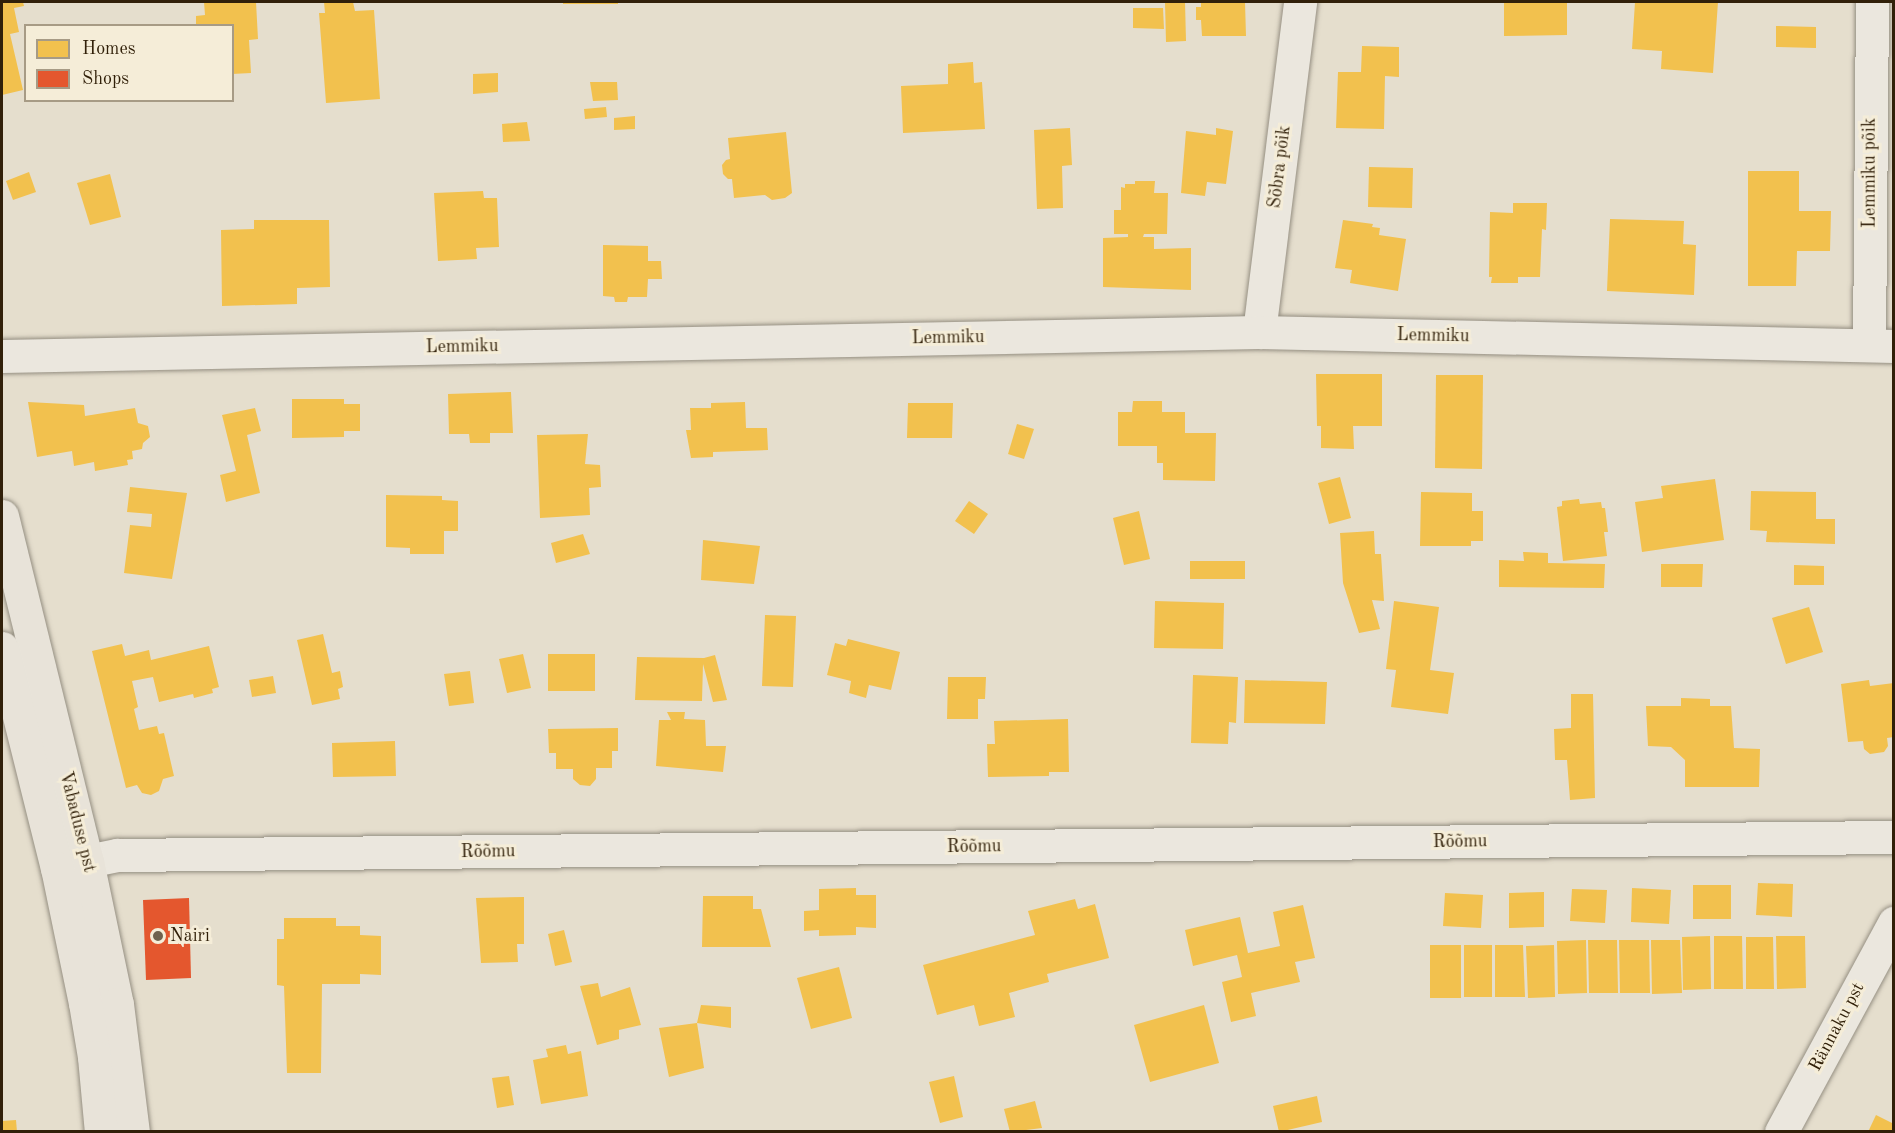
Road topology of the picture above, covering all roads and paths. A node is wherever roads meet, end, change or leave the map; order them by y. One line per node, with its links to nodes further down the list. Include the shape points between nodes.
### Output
1 (1300, 2): 3 (street, Sõbra põik)
2 (1872, 2): 4 (street, Lemmiku põik)
3 (1259, 332): 4 (street, Lemmiku); 5 (street, Lemmiku)
4 (1881, 346)
5 (2, 356)
6 (2, 516): 9 (highway, Vabaduse pst)
7 (2, 648): 9 (highway, Vabaduse pst)
8 (1893, 837): 9 (street, Rõõmu, via 117,855)
9 (72, 865): 11 (highway, Vabaduse pst); 12 (highway, Vabaduse pst, via 117,1004)
10 (1893, 923): 13 (street, Rännaku pst)
11 (101, 1131)
12 (133, 1131)
13 (1781, 1131)

